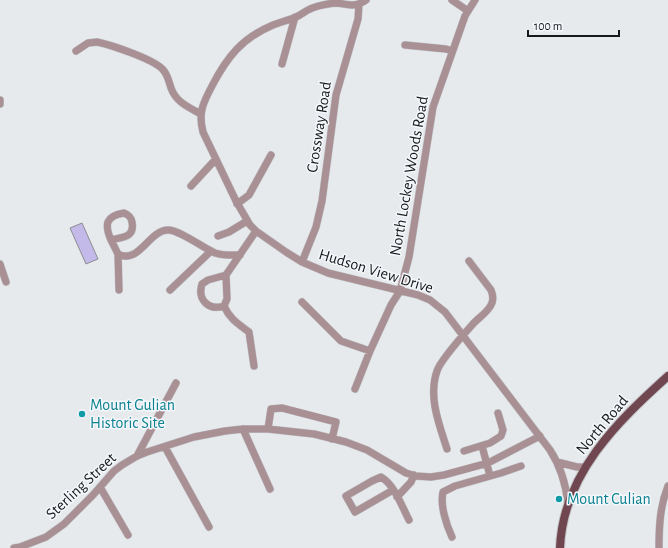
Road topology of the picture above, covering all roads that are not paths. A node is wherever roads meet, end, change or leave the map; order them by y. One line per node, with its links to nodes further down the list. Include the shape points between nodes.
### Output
1 (366, 0): 4 (street)
2 (452, 0): 5 (street)
3 (475, 0): 5 (street, North Lockey Woods Road)
4 (359, 4): 6 (street, Hudson View Drive, via 351,6 333,3 310,9); 25 (street, Crossway Road, via 358,19 336,95 322,201 316,227)
5 (468, 11): 9 (street, North Lockey Woods Road)
6 (295, 17): 10 (street); 13 (street, Hudson View Drive, via 272,25 236,49 206,97)
7 (405, 45): 9 (street)
8 (76, 51): 13 (street, via 88,43 97,42 153,62 164,70 176,98 183,105)
9 (452, 51): 32 (street, North Lockey Woods Road, via 433,108 409,257)
10 (282, 64)
11 (0, 100): 12 (street)
12 (0, 104)
13 (201, 114): 15 (street, Hudson View Drive, via 203,132)
14 (270, 155): 17 (street, via 249,195)
15 (216, 159): 16 (street); 17 (street, Hudson View Drive)
16 (191, 186)
17 (237, 204): 18 (street, Hudson View Drive)
18 (247, 221): 19 (street, Hudson View Drive); 20 (street)
19 (256, 231): 24 (street); 25 (street, Hudson View Drive)
20 (218, 236)
21 (111, 240): 23 (street)
22 (211, 251): 23 (street, via 169,230 158,234 136,253 125,256); 24 (street, via 224,256); 31 (street)
23 (118, 254): 30 (street)
24 (240, 255): 28 (street)
25 (302, 262): 32 (street, Hudson View Drive, via 328,273)
26 (469, 262): 35 (street, via 491,290 493,300 491,306)
27 (0, 264): 29 (street)
28 (226, 275): 34 (street, via 227,299); 34 (street, via 208,280 202,284 201,290 207,305)
29 (6, 282)
30 (118, 290)
31 (170, 290)
32 (400, 291): 35 (street, Hudson View Drive, via 418,295 436,304); 36 (street, North Lockey Woods Road)
33 (302, 302): 36 (street, via 341,342)
34 (224, 306): 37 (street, via 228,315 249,332)
35 (464, 336): 44 (street, Hudson View Drive); 48 (street, via 437,370 433,394)
36 (370, 351): 40 (street, North Lockey Woods Road)
37 (254, 366)
38 (668, 376): 54 (main road, North Road, via 611,431)
39 (176, 383): 50 (street)
40 (355, 389)
41 (498, 413): 46 (street, via 503,430 501,436)
42 (243, 429): 43 (street, Sterling Street); 47 (street, Sterling Street, via 194,438); 59 (street)
43 (268, 429): 45 (street, Sterling Street, via 314,434); 45 (street, via 271,409 282,408 336,422)
44 (540, 436): 51 (street, Hudson View Drive); 52 (street)
45 (332, 439): 55 (street, Sterling Street, via 367,450 406,473)
46 (482, 446): 49 (street); 52 (street)
47 (165, 447): 50 (street, Sterling Street); 64 (street)
48 (447, 449)
49 (464, 451)
50 (137, 456): 58 (street, Sterling Street, via 114,471)
51 (557, 462): 54 (street); 62 (street, Hudson View Drive, via 565,483)
52 (487, 463): 55 (street, via 444,475); 56 (street)
53 (521, 466): 56 (street)
54 (586, 467): 62 (main road, North Road)
55 (417, 476): 61 (street)
56 (490, 476): 66 (street, via 443,492 446,523)
57 (668, 486): 69 (street, via 661,506)
58 (100, 487): 65 (street); 67 (street, Sterling Street, via 64,524 46,537)
59 (270, 489)
60 (393, 490): 60 (street, via 385,479 378,477 346,496 355,512); 61 (street)
61 (397, 497): 63 (street)
62 (568, 506): 68 (main road, North Road)
63 (409, 520)
64 (209, 527)
65 (128, 535)
66 (452, 537)
67 (14, 548)
68 (560, 548)
69 (659, 548)

